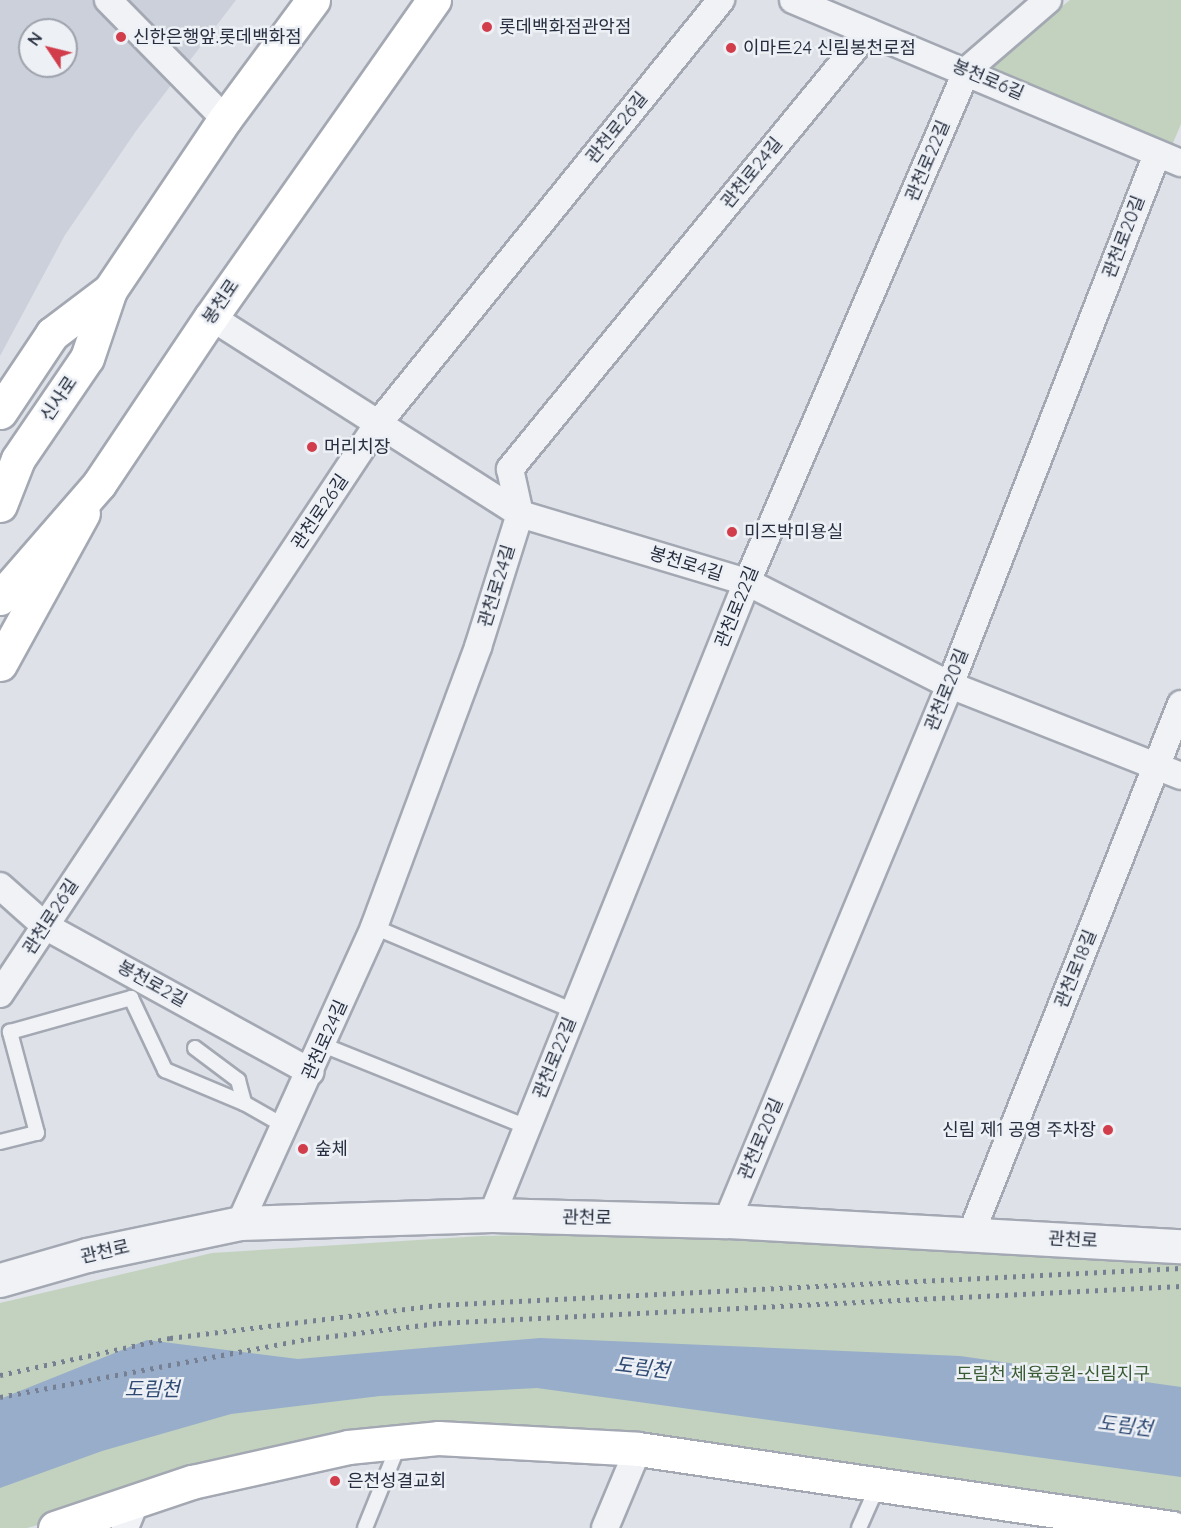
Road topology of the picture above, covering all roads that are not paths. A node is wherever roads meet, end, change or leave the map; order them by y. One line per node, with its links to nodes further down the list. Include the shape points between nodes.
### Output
1 (108, 0): 9 (street)
2 (313, 0): 9 (main road)
3 (721, 0): 15 (street, 관천로26길)
4 (793, 0): 7 (street, 봉천로6길)
5 (1048, 0): 8 (street, 관천로22길)
6 (433, 1): 13 (main road, 봉천로)
7 (868, 32): 8 (street, 봉천로6길); 18 (street, 관천로24길, via 510,469)
8 (967, 70): 10 (street, 봉천로6길); 19 (street, 관천로22길)
9 (225, 119): 12 (main road)
10 (1157, 154): 11 (street, 봉천로6길); 22 (street, 관천로20길)
11 (1181, 164)
12 (110, 290): 14 (main road, via 52,334); 17 (main road, 신사로, via 87,358 18,459)
13 (211, 317): 15 (street, 봉천로4길); 16 (main road, 봉천로)
14 (0, 412)
15 (377, 425): 18 (street, 봉천로4길); 27 (street, 관천로26길)
16 (99, 484): 20 (main road, 봉천로); 21 (main road)
17 (0, 505)
18 (520, 514): 19 (street, 봉천로4길); 28 (street, 관천로24길, via 478,646)
19 (747, 582): 22 (street, 봉천로4길); 30 (street, 관천로22길)
20 (0, 598)
21 (0, 664)
22 (950, 685): 24 (street, 봉천로4길); 39 (street, 관천로20길)
23 (1181, 704): 24 (street, 관천로18길)
24 (1156, 766): 25 (street, 봉천로4길); 41 (street, 관천로18길)
25 (1181, 776)
26 (0, 886): 27 (street, 봉천로2길)
27 (45, 926): 29 (street, 관천로26길); 33 (street, 봉천로2길)
28 (374, 927): 30 (lane); 31 (street, 관천로24길)
29 (0, 994)
30 (574, 1011): 36 (street, 관천로22길)
31 (323, 1045): 33 (street, 관천로24길); 36 (lane)
32 (195, 1048): 34 (lane, via 238,1080)
33 (311, 1072): 35 (street, 관천로24길)
34 (244, 1103): 35 (lane); 37 (lane, via 165,1070 131,998 10,1032 37,1133)
35 (286, 1127): 40 (street, 관천로24길)
36 (527, 1127): 38 (street, 관천로22길)
37 (0, 1142)
38 (492, 1215): 39 (street, 관천로); 40 (street, 관천로)
39 (727, 1221): 41 (street, 관천로)
40 (240, 1223): 43 (street, 관천로, via 87,1255)
41 (971, 1234): 42 (street, 관천로)
42 (1181, 1246)
43 (0, 1280)
44 (399, 1444): 45 (main road, via 438,1438); 47 (main road, via 348,1447 192,1482); 50 (lane)
45 (638, 1449): 46 (main road); 51 (street)
46 (878, 1485): 48 (main road); 52 (lane)
47 (131, 1514): 49 (main road)
48 (1087, 1522): 53 (main road)
49 (55, 1528)
50 (365, 1528)
51 (605, 1528)
52 (859, 1528)
53 (1172, 1528)

